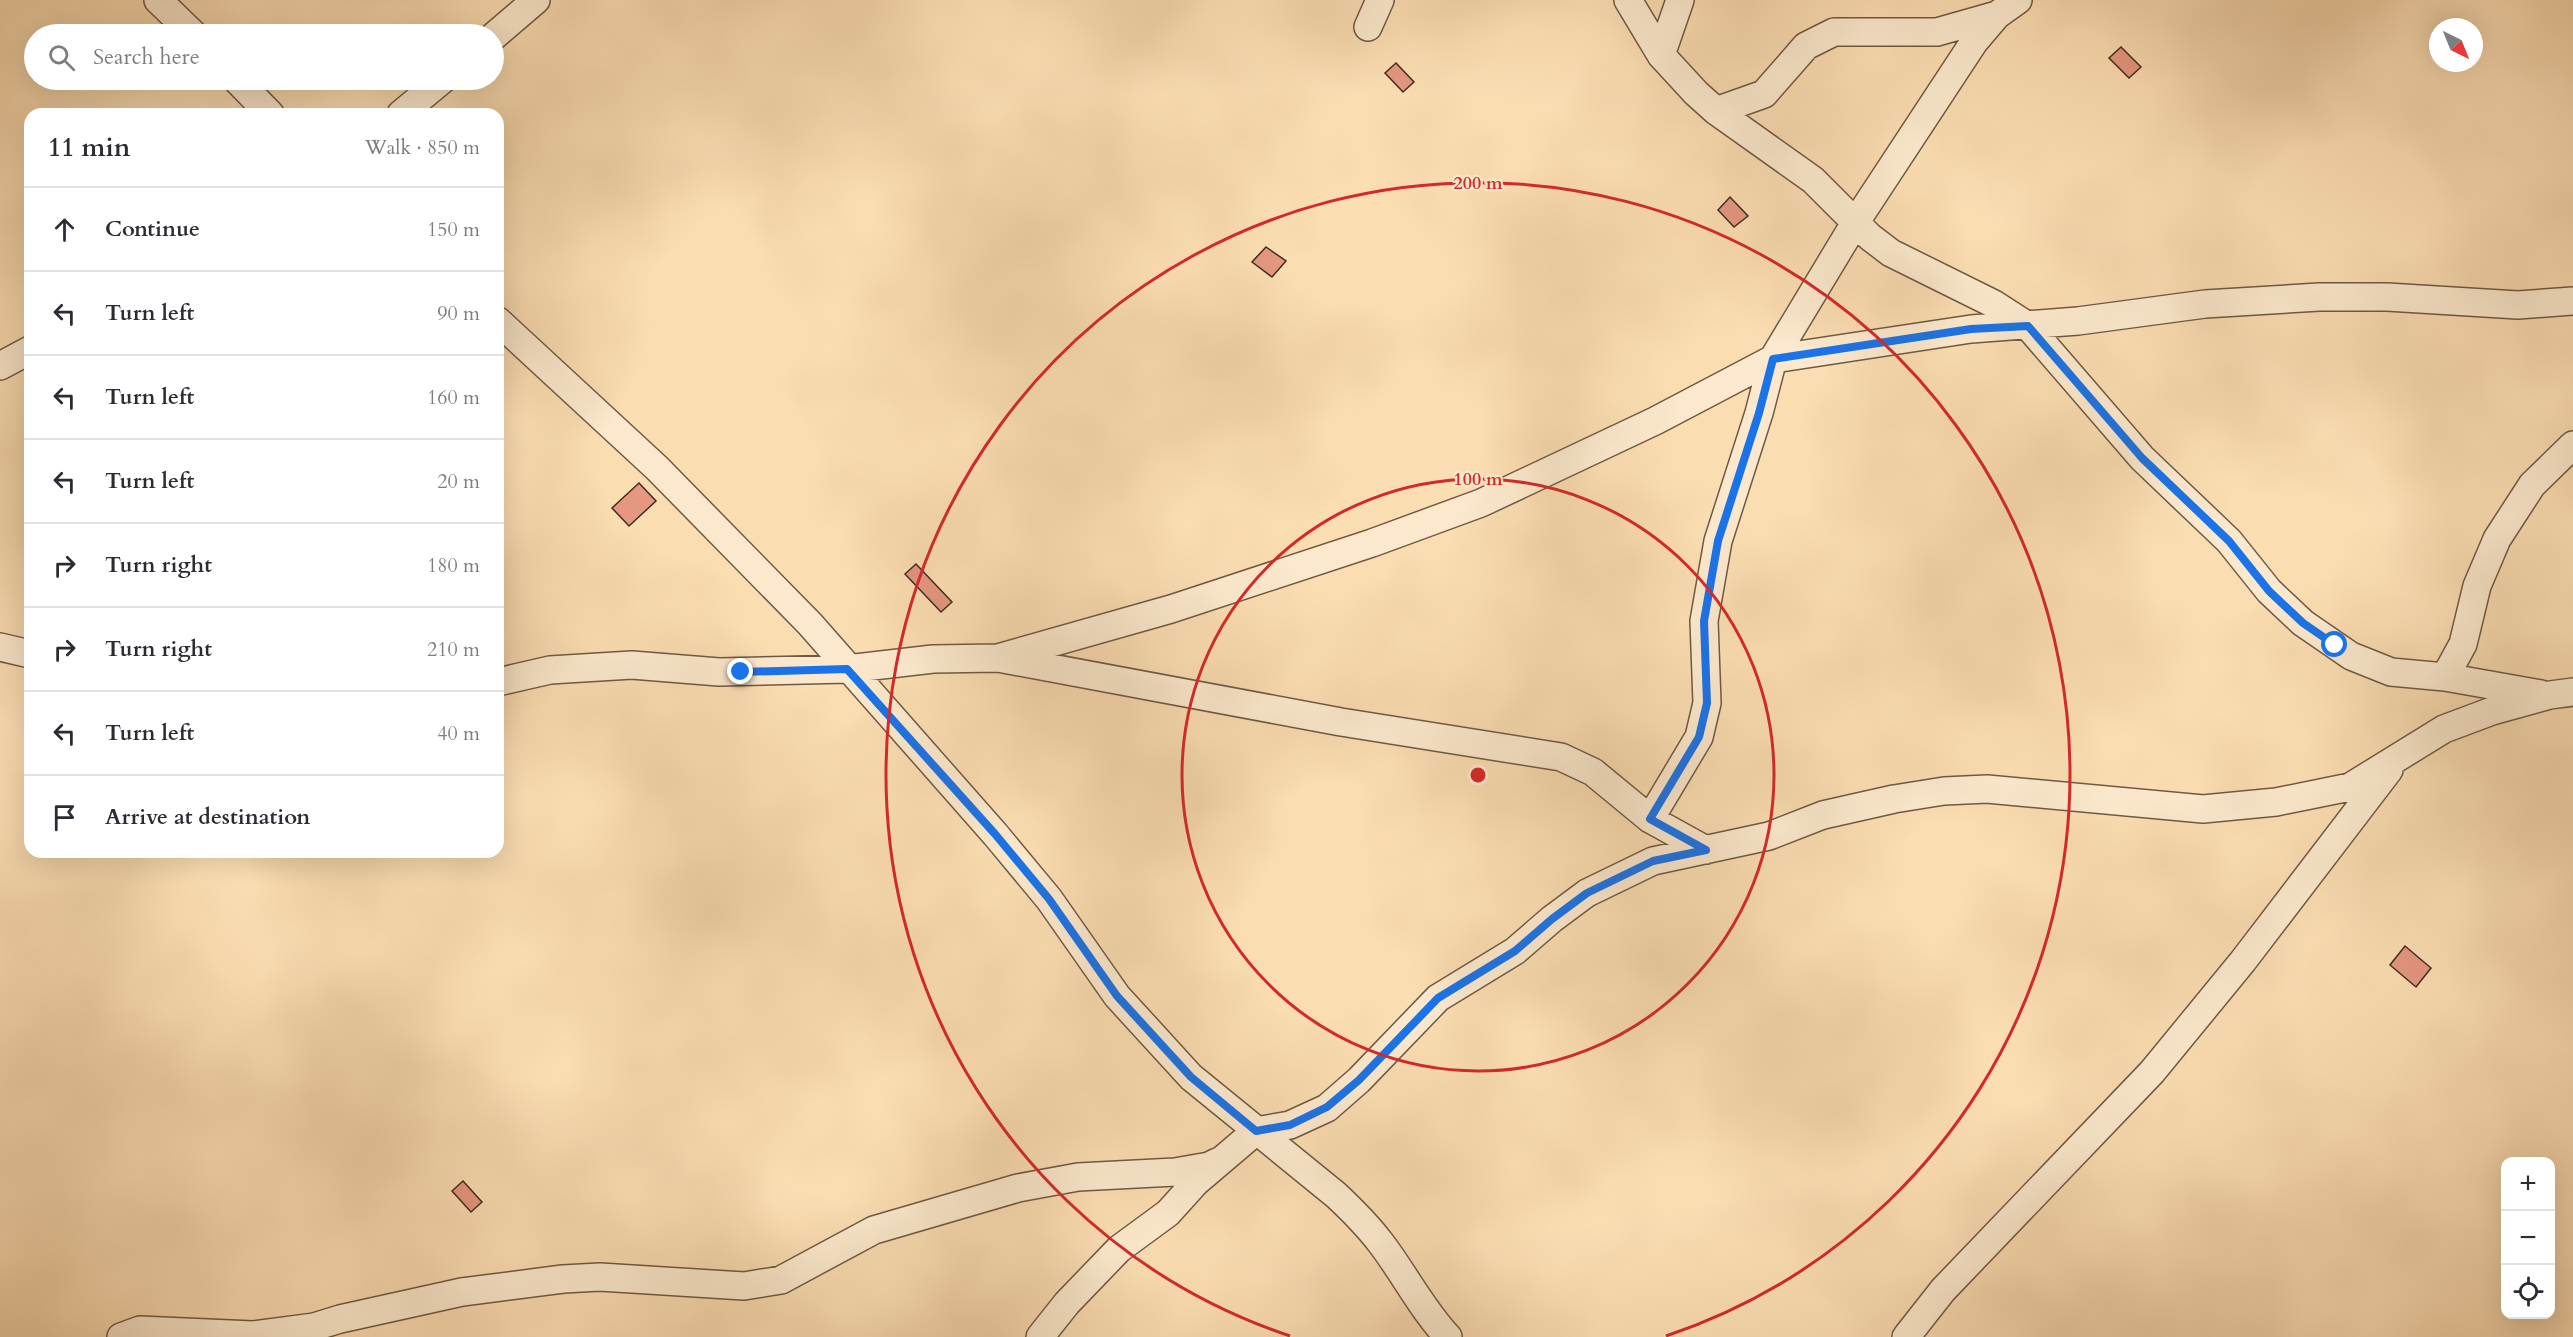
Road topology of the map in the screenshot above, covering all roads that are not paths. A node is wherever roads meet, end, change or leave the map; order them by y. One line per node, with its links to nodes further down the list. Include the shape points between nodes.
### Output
1 (158, 0): 7 (street)
2 (536, 0): 8 (street)
3 (1380, 0): 9 (street)
4 (1628, 0): 10 (street)
5 (1680, 0): 10 (street)
6 (2007, 7): 15 (street, via 1937,33 1834,32 1806,46 1764,93); 16 (street, via 1974,42)
7 (183, 24)
8 (504, 27)
9 (1368, 27)
10 (1661, 55): 15 (street)
11 (247, 90): 13 (street)
12 (430, 90): 14 (street)
13 (264, 108)
14 (408, 108)
15 (1716, 111): 16 (street, via 1813,180)
16 (1855, 223): 18 (street, via 1891,253 1994,304); 21 (street)
17 (2573, 301): 18 (street, via 2518,305 2319,297 2205,304)
18 (2028, 326): 21 (street, via 1971,329); 28 (street, via 2142,458 2229,541 2269,591 2303,623 2351,656 2391,672)
19 (504, 327): 27 (street, via 657,468 810,624)
20 (24, 353): 22 (street)
21 (1773, 359): 26 (street, via 1655,421 1481,503 1171,609); 32 (street, via 1718,541 1704,621 1707,703 1699,737)
22 (0, 366)
23 (2573, 445): 28 (street, via 2532,485 2497,539 2477,586 2463,644)
24 (0, 647): 25 (street)
25 (24, 653)
26 (998, 658): 27 (street, via 933,659); 32 (street, via 1341,722 1561,757 1593,772)
27 (847, 669): 29 (street, via 720,672 632,665 549,670); 34 (street, via 1049,899 1117,996 1191,1077)
28 (2445, 677): 30 (street)
29 (504, 680)
30 (2562, 694): 31 (street, via 2492,711 2444,729)
31 (2399, 757): 33 (street, via 2350,787 2276,802 2203,809 1988,789 1944,791 1823,815 1769,836); 39 (street, via 2243,961 2152,1072 1943,1290)
32 (1650, 819): 33 (street)
33 (1706, 850): 34 (street, via 1653,861 1587,893 1515,951 1438,998 1359,1080 1327,1107 1290,1125)
34 (1256, 1131): 35 (street); 38 (street, via 1358,1216)
35 (1229, 1156): 36 (street, via 1209,1166 1175,1172 1078,1177 1018,1188 874,1230 781,1280 744,1286 612,1277 563,1279 462,1292 314,1327 253,1335 140,1330); 37 (street, via 1196,1182 1168,1213 1119,1249)
36 (121, 1337)
37 (1040, 1337)
38 (1448, 1337)
39 (1906, 1337)

